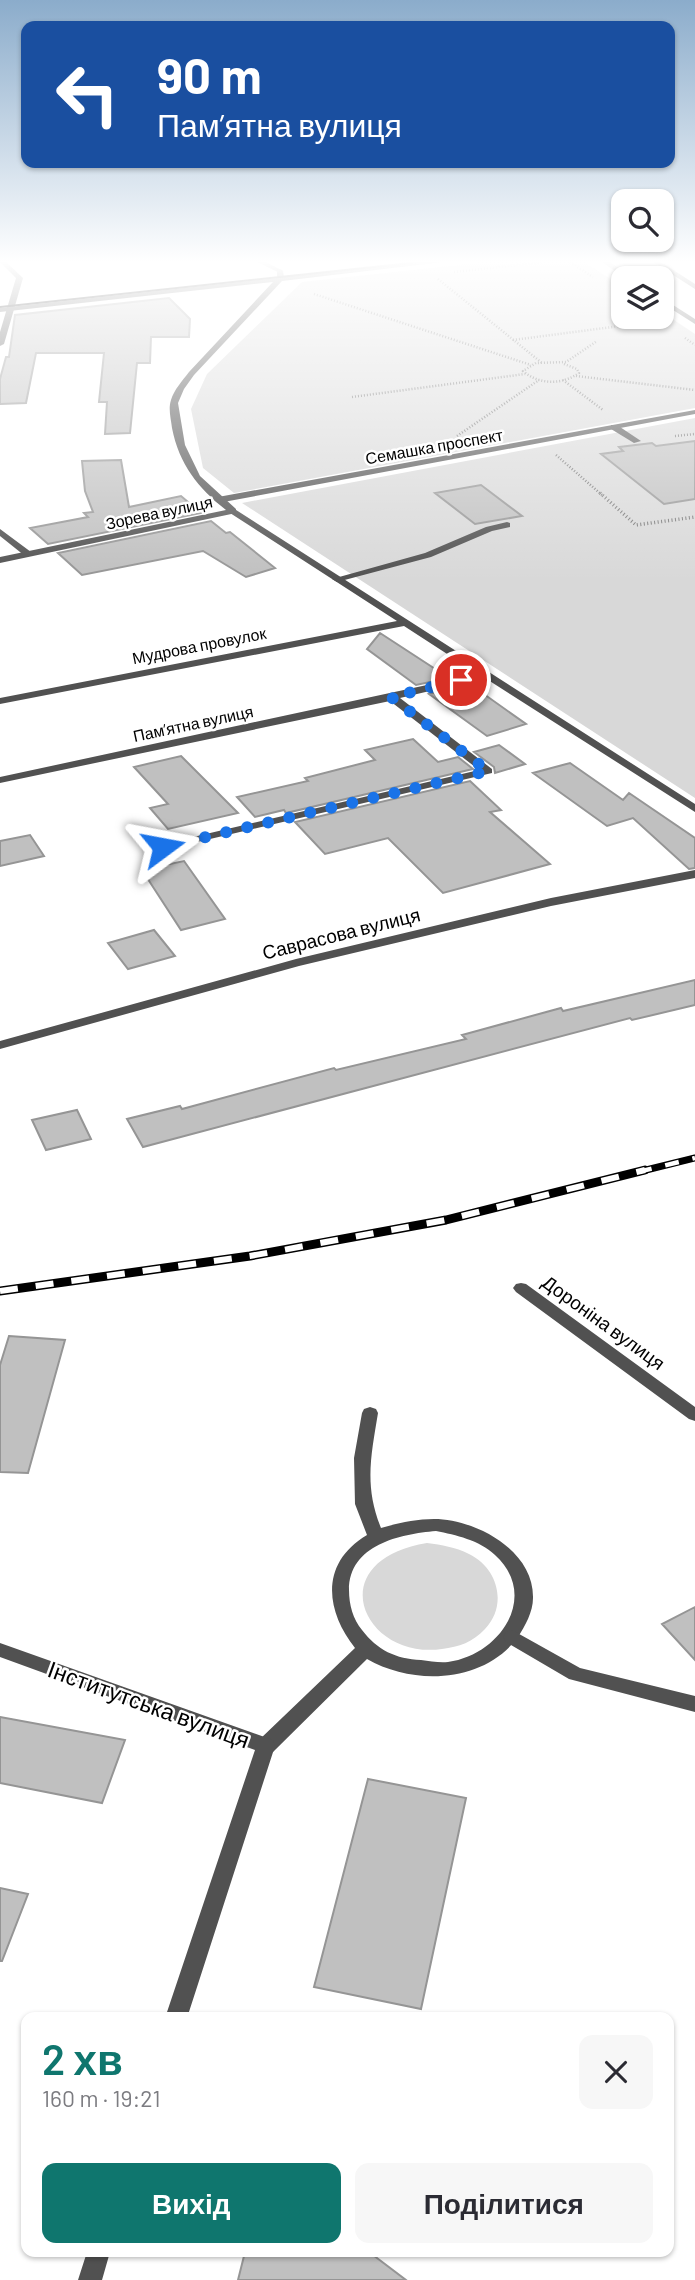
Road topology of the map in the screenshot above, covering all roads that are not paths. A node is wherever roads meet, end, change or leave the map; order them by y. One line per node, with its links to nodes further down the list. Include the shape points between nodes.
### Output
1 (198, 368): 5 (street, Зорева вулиця, via 175,398 176,424 186,465)
2 (695, 412): 3 (street, Семашка проспект)
3 (614, 427): 4 (street); 5 (street, Семашка проспект)
4 (637, 441)
5 (218, 500): 6 (street, Зорева вулиця)
6 (233, 511): 9 (street, Зорева вулиця); 11 (street)
7 (507, 525): 11 (street, via 428,555)
8 (0, 532): 9 (street)
9 (28, 554): 10 (street, Зорева вулиця)
10 (0, 560)
11 (337, 579): 12 (street)
12 (404, 623): 13 (street); 15 (street, Мудрова провулок)
13 (485, 675): 14 (street, Пам’ятна вулиця); 17 (street)
14 (391, 697): 16 (street, Пам’ятна вулиця); 18 (street, via 488,771)
15 (0, 701)
16 (0, 780)
17 (695, 808)
18 (163, 847)
19 (695, 874): 20 (street, Саврасова вулиця, via 551,902 310,960)
20 (0, 1045)
21 (521, 1288): 23 (street, Дороніна вулиця)
22 (370, 1413): 24 (street, via 362,1458 363,1504)
23 (695, 1415)
24 (376, 1537): 25 (street, via 405,1527 436,1525 466,1531 493,1544 514,1564 524,1588 524,1613); 26 (street, via 354,1555 341,1577 338,1602 347,1627)
25 (512, 1637): 26 (street, via 489,1656 449,1669 394,1663); 28 (street, via 575,1675)
26 (366, 1648): 29 (street)
27 (0, 1650): 29 (street, Інститутська вулиця)
28 (695, 1704)
29 (266, 1746): 30 (street, Інститутська вулиця)
30 (178, 2012)
31 (97, 2257): 32 (street)
32 (90, 2280)

